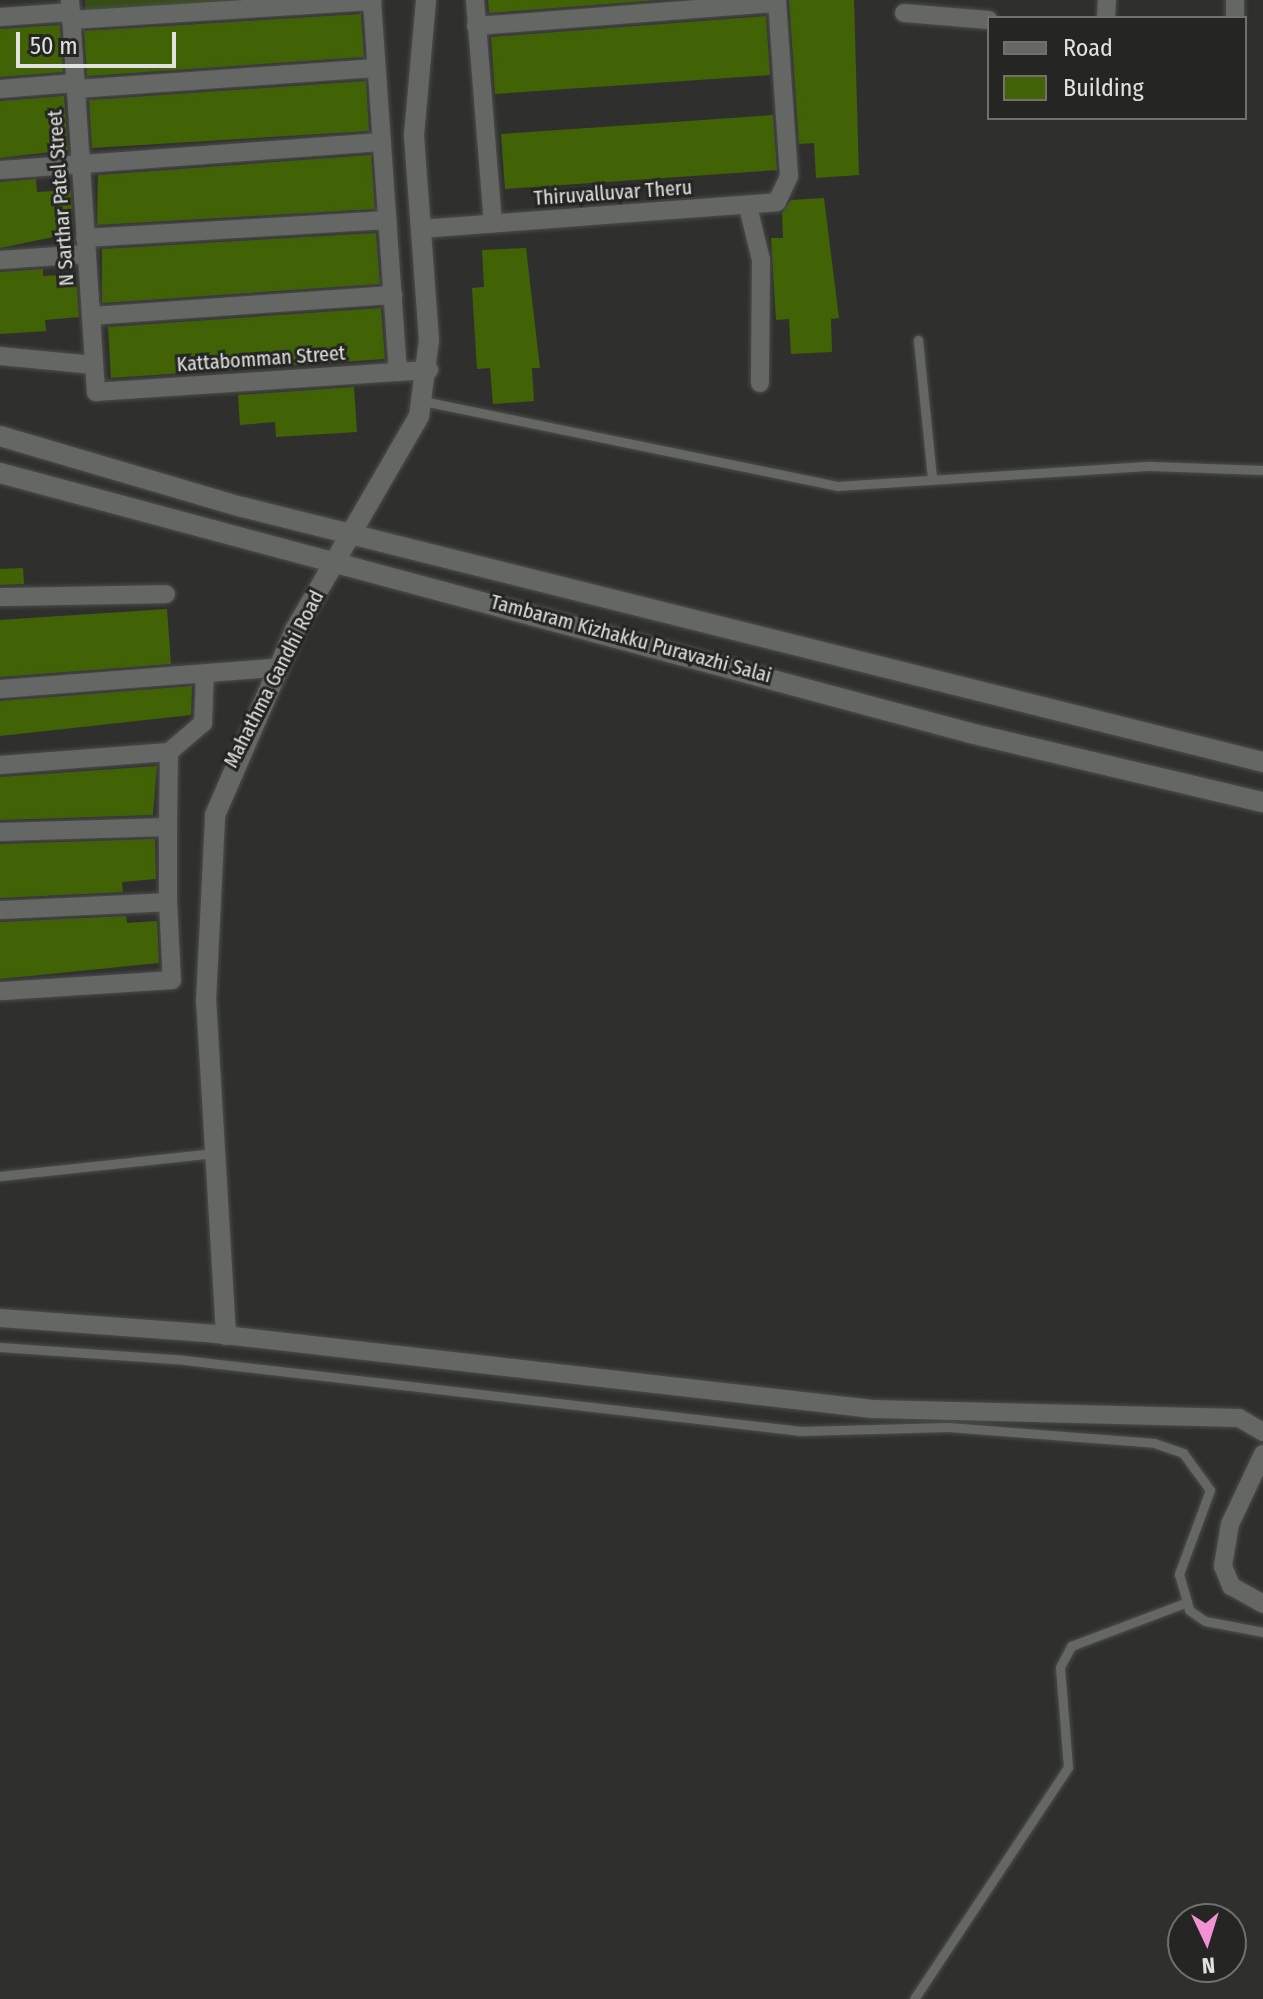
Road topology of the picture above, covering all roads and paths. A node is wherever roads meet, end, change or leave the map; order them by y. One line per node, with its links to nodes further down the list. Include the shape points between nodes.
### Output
1 (426, 0): 18 (main road, Mahathma Gandhi Road, via 414,135)
2 (475, 0): 8 (street)
3 (777, 2): 8 (street); 15 (street, Thiruvalluvar Theru, via 789,176 777,202)
4 (71, 11): 6 (street); 9 (street, via 372,1); 10 (street, N Sarthar Patel Street)
5 (904, 13): 7 (street)
6 (0, 17)
7 (987, 20)
8 (476, 26): 17 (street)
9 (376, 68): 10 (street); 12 (street)
10 (76, 86): 11 (street); 13 (street, N Sarthar Patel Street)
11 (0, 89)
12 (382, 142): 13 (street); 16 (street)
13 (81, 164): 14 (street); 19 (street, N Sarthar Patel Street)
14 (0, 170)
15 (748, 207): 17 (street, Thiruvalluvar Theru); 28 (street, via 761,260)
16 (387, 220): 19 (street); 21 (street)
17 (493, 223): 18 (street, Thiruvalluvar Theru)
18 (420, 229): 26 (main road, Mahathma Gandhi Road)
19 (86, 246): 20 (street); 22 (street, N Sarthar Patel Street)
20 (0, 260)
21 (393, 295): 22 (street); 27 (street)
22 (91, 316): 25 (street, N Sarthar Patel Street)
23 (918, 340): 34 (lane)
24 (0, 356): 25 (street)
25 (94, 365): 29 (street, N Sarthar Patel Street)
26 (429, 370): 27 (street, Kattabomman Street); 30 (main road, Mahathma Gandhi Road)
27 (398, 372): 29 (street, Kattabomman Street)
28 (760, 383)
29 (96, 392)
30 (423, 401): 34 (lane, via 786,481 837,486); 35 (main road, Mahathma Gandhi Road)
31 (0, 436): 35 (main road, Tambaram Kizhakku Puravazhi Salai)
32 (1263, 470): 34 (lane, via 1150,466)
33 (0, 473): 36 (main road, Tambaram Kizhakku Puravazhi Salai)
34 (932, 477)
35 (353, 533): 36 (main road, Mahathma Gandhi Road); 43 (main road, Tambaram Kizhakku Puravazhi Salai)
36 (334, 563): 39 (main road, Mahathma Gandhi Road); 45 (main road, Tambaram Kizhakku Puravazhi Salai, via 970,733)
37 (166, 594): 38 (street)
38 (0, 597)
39 (276, 668): 40 (street); 51 (main road, Mahathma Gandhi Road, via 221,788 209,860)
40 (205, 674): 41 (street); 42 (street, via 203,723)
41 (0, 689)
42 (169, 752): 44 (street); 46 (street)
43 (1263, 762)
44 (0, 765)
45 (1263, 802)
46 (168, 827): 47 (street); 48 (street)
47 (0, 832)
48 (168, 902): 49 (street); 50 (street, via 172,980)
49 (0, 910)
50 (0, 991)
51 (215, 1153): 52 (lane); 54 (main road, Mahathma Gandhi Road)
52 (0, 1176)
53 (0, 1318): 54 (street)
54 (226, 1335): 56 (street, via 826,1405 1239,1418)
55 (0, 1347): 58 (lane, via 184,1360 801,1431 948,1427 1154,1443 1183,1453 1210,1490 1179,1574)
56 (1263, 1432)
57 (1263, 1454): 59 (street, via 1230,1524 1223,1566 1231,1586)
58 (1185, 1603): 60 (lane, via 1205,1621); 61 (lane, via 1071,1646 1059,1683 1068,1767)
59 (1263, 1604)
60 (1263, 1632)
61 (914, 1999)

